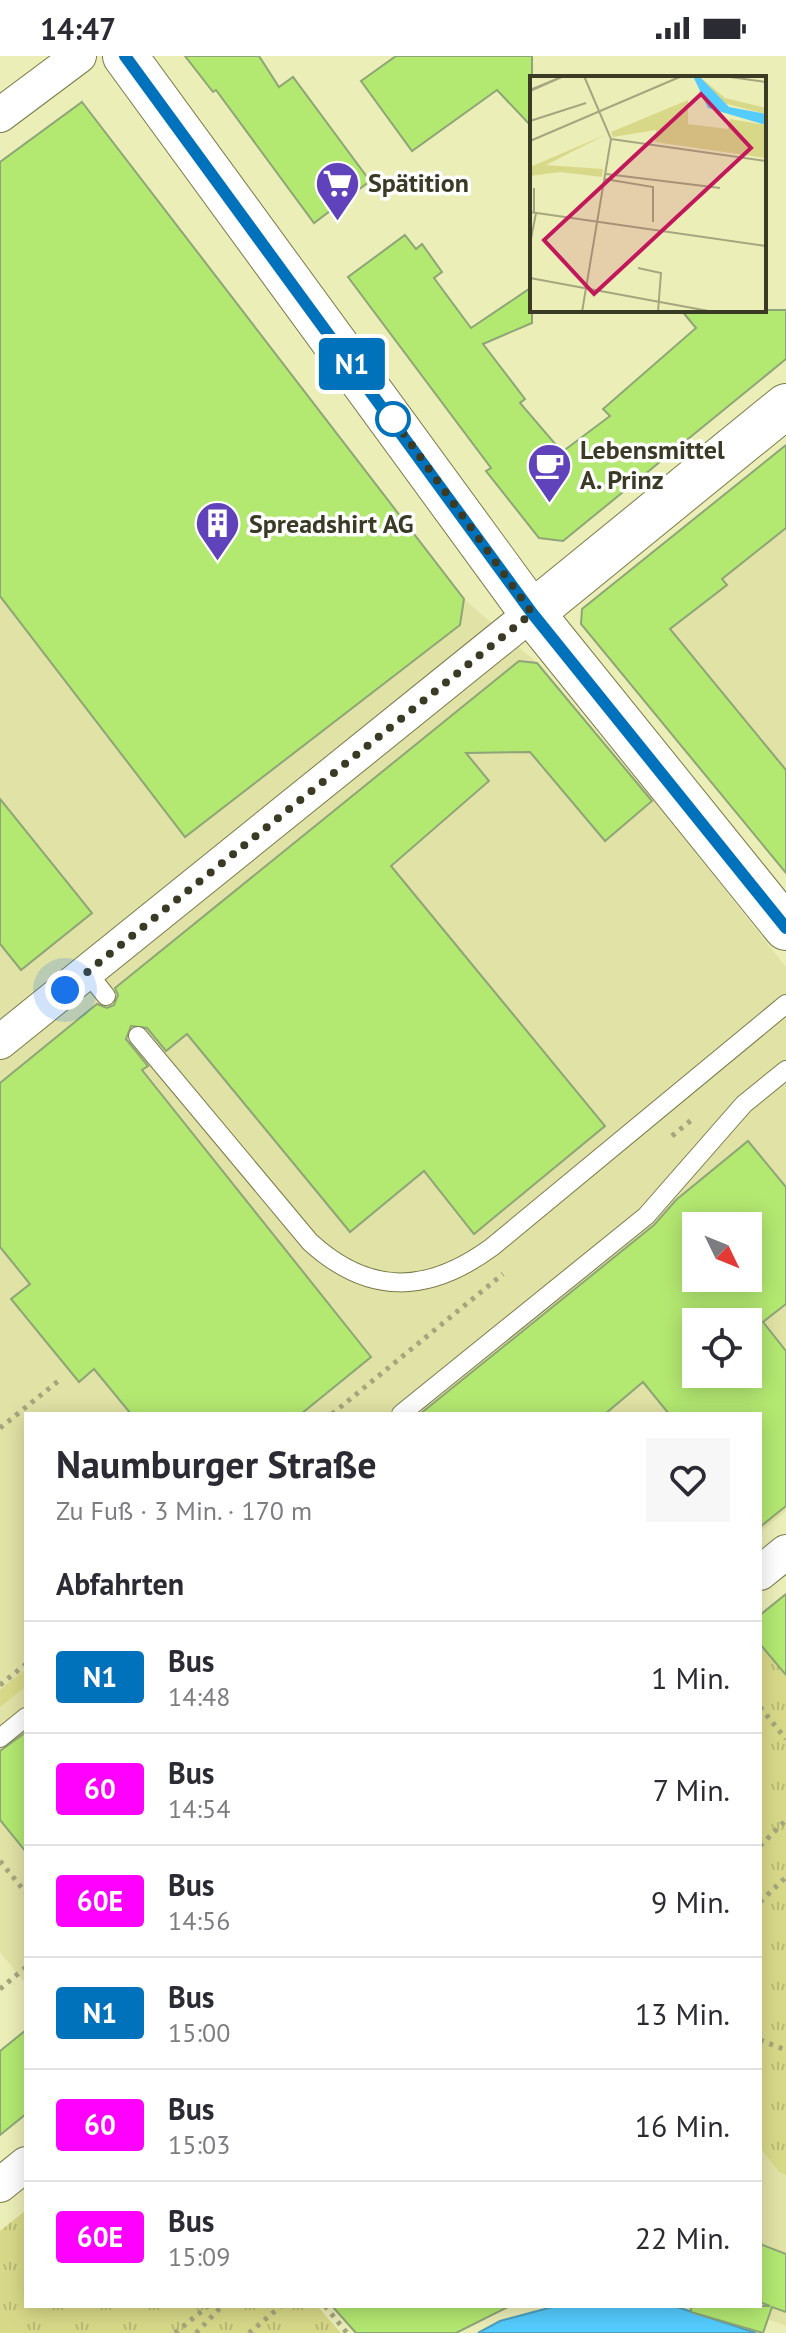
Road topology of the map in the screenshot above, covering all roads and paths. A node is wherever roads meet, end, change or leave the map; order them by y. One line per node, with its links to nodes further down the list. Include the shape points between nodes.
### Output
1 (79, 56): 3 (street)
2 (125, 56): 5 (street)
3 (0, 115)
4 (786, 406): 5 (street)
5 (532, 613): 6 (street); 9 (street, via 96,984)
6 (786, 928)
7 (786, 1004): 8 (lane, via 492,1247 456,1271 411,1285 361,1274 326,1257)
8 (138, 1036)
9 (0, 1042)
10 (786, 1070): 12 (lane, via 744,1104 646,1216)
11 (62, 1378): 13 (path)
12 (403, 1412)
13 (0, 1428)
14 (786, 1552): 15 (street)
15 (762, 1571)
16 (24, 1666): 17 (path)
17 (0, 1685)
18 (762, 1709): 21 (path)
19 (24, 1719): 20 (lane)
20 (0, 1738)
21 (786, 1739)
22 (786, 1820): 23 (path)
23 (762, 1844)
24 (0, 1861): 26 (path)
25 (786, 1877): 27 (path)
26 (24, 1891)
27 (762, 1900)
28 (24, 1969): 29 (path)
29 (0, 1989)
30 (762, 2041): 31 (path)
31 (786, 2050)
32 (24, 2166): 33 (street)
33 (0, 2185)
34 (206, 2308): 38 (path)
35 (220, 2308): 39 (path)
36 (279, 2308): 40 (path)
37 (327, 2308): 41 (path)
38 (175, 2333)
39 (196, 2333)
40 (249, 2333)
41 (347, 2333)

